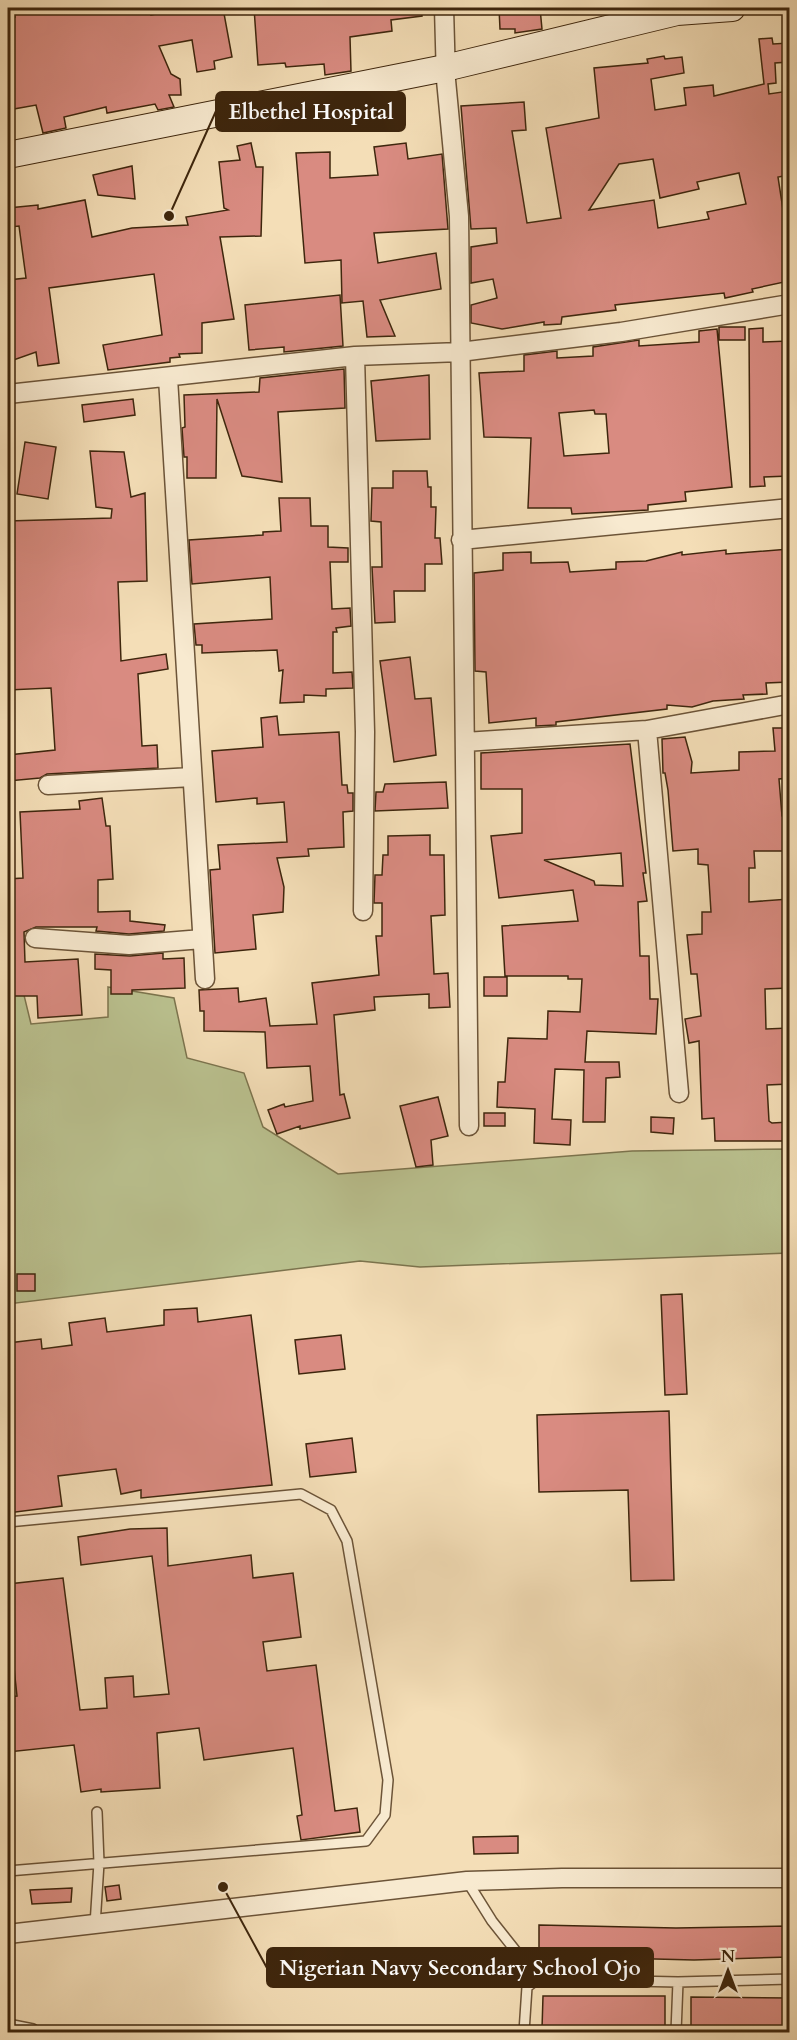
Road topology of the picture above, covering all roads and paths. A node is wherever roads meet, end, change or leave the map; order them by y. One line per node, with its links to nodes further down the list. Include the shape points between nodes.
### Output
1 (444, 8): 3 (street)
2 (724, 9): 3 (main road, via 677,12)
3 (446, 74): 4 (main road); 5 (main road); 7 (street, via 459,216)
4 (8, 155)
5 (8, 169)
6 (789, 304): 7 (street, via 621,332)
7 (460, 352): 8 (street); 12 (street)
8 (355, 356): 9 (street); 18 (street, via 365,732)
9 (168, 378): 10 (street); 16 (street)
10 (8, 394)
11 (789, 508): 12 (street)
12 (461, 540): 15 (street)
13 (789, 704): 14 (street)
14 (647, 730): 15 (street); 22 (street)
15 (465, 742): 23 (street)
16 (192, 777): 17 (street); 20 (street)
17 (48, 785)
18 (363, 911)
19 (35, 938): 20 (street, via 129,945)
20 (202, 939): 21 (street)
21 (205, 979)
22 (679, 1093)
23 (469, 1126)
24 (8, 1522): 26 (lane, via 301,1494 331,1510 347,1541 388,1780 385,1815 366,1841)
25 (97, 1812): 26 (lane)
26 (99, 1863): 27 (lane); 30 (lane)
27 (8, 1871)
28 (789, 1878): 29 (street)
29 (467, 1881): 30 (street); 32 (lane, via 492,1921)
30 (95, 1925): 31 (street)
31 (8, 1934)
32 (538, 1978): 34 (lane); 37 (lane, via 527,1987)
33 (789, 1979): 34 (lane)
34 (678, 1982): 38 (lane)
35 (8, 2024): 36 (lane)
36 (36, 2032)
37 (524, 2032)
38 (676, 2032)

